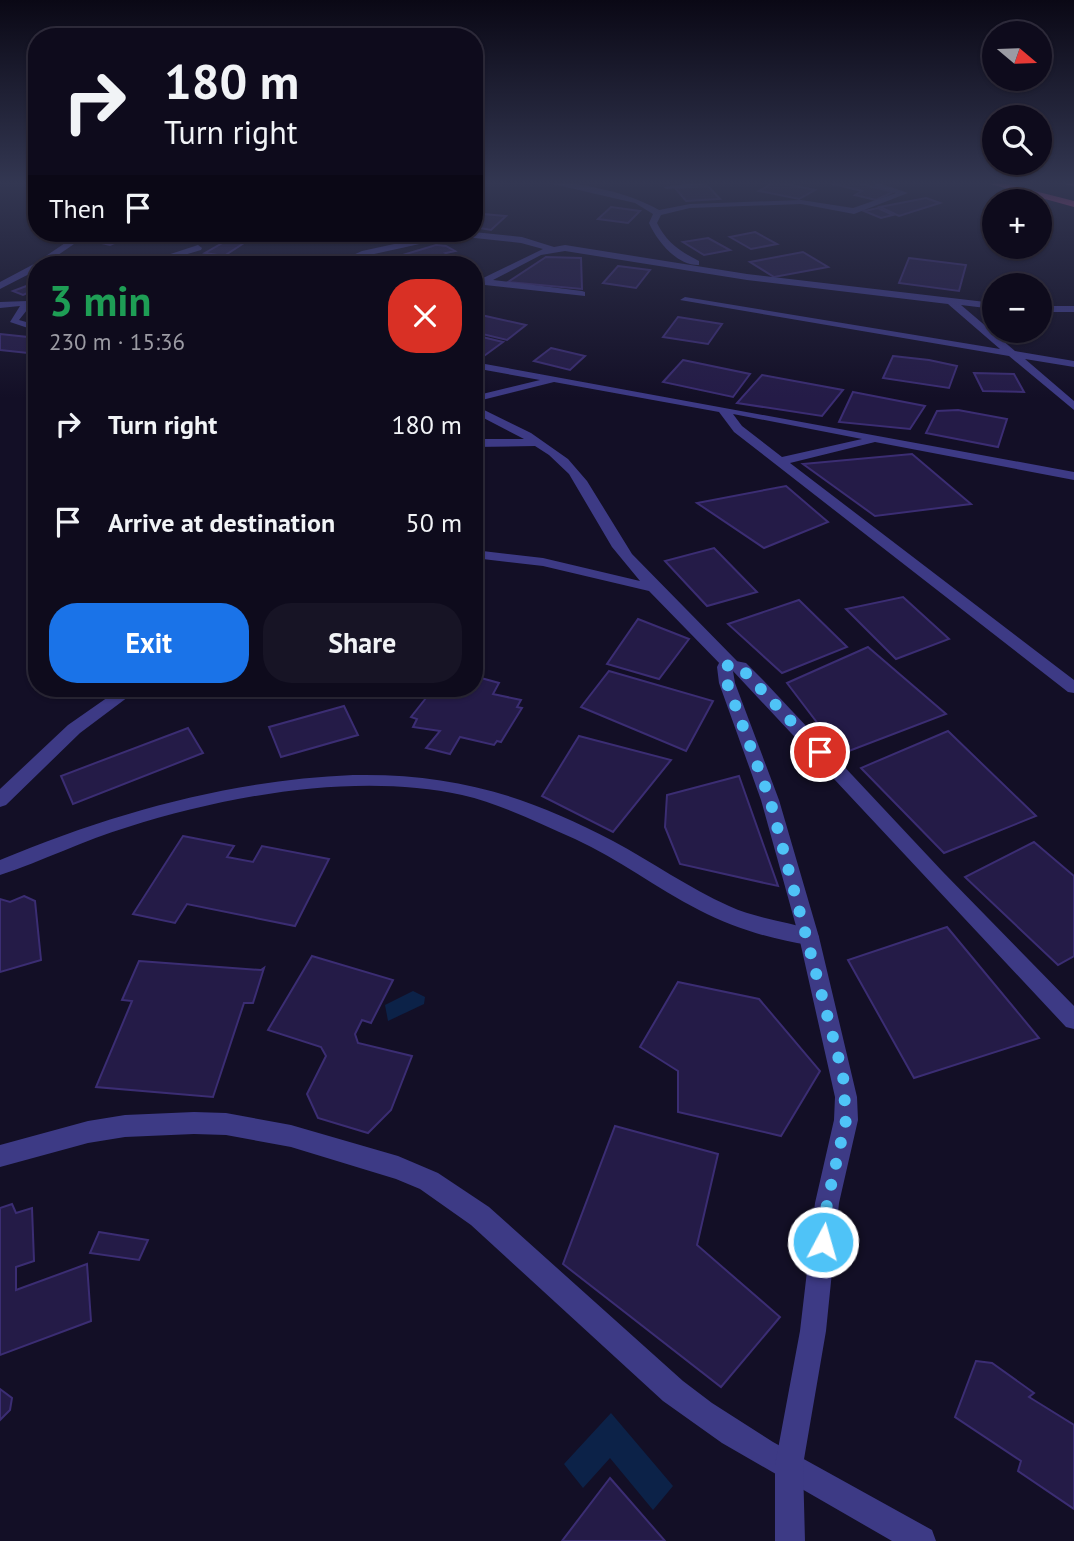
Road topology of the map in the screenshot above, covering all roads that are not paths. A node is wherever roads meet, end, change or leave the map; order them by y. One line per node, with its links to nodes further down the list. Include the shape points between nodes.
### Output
1 (536, 254): 6 (street)
2 (607, 254): 5 (street)
3 (678, 254): 5 (street)
4 (28, 270): 7 (street)
5 (711, 270): 13 (street)
6 (483, 282)
7 (0, 285)
8 (483, 285): 9 (street)
9 (582, 295)
10 (28, 298): 12 (street)
11 (685, 300): 19 (street)
12 (19, 302): 14 (street); 18 (street, via 26,305 14,320)
13 (953, 303): 15 (street); 19 (street)
14 (0, 305)
15 (982, 305)
16 (1052, 309): 17 (street)
17 (1074, 309)
18 (28, 326)
19 (1014, 355): 20 (street); 24 (street)
20 (1074, 364)
21 (483, 367): 22 (street)
22 (556, 379): 23 (street); 25 (street)
23 (483, 397)
24 (1074, 407)
25 (723, 409): 27 (street); 30 (street, via 738,429)
26 (483, 413): 28 (street)
27 (876, 439): 30 (street); 31 (street)
28 (536, 442): 29 (street); 33 (street, via 574,472 608,534)
29 (483, 443)
30 (780, 461): 35 (street)
31 (1074, 477)
32 (483, 555): 33 (street, via 530,558)
33 (654, 589): 34 (street)
34 (731, 664): 39 (street, via 725,667 725,676 770,800); 40 (street, via 757,684)
35 (1074, 688)
36 (119, 697): 37 (street, via 74,729)
37 (0, 800)
38 (0, 868): 39 (street, via 107,825 181,803 310,784 426,784 486,795 601,843 720,911 756,926)
39 (808, 937): 42 (street, via 843,1075 846,1120 827,1203 813,1331)
40 (1074, 1020)
41 (0, 1157): 42 (street, via 100,1130 194,1123 291,1136 398,1168 429,1181 480,1216 704,1415)
42 (789, 1465): 43 (street); 44 (street)
43 (790, 1541)
44 (921, 1541)

